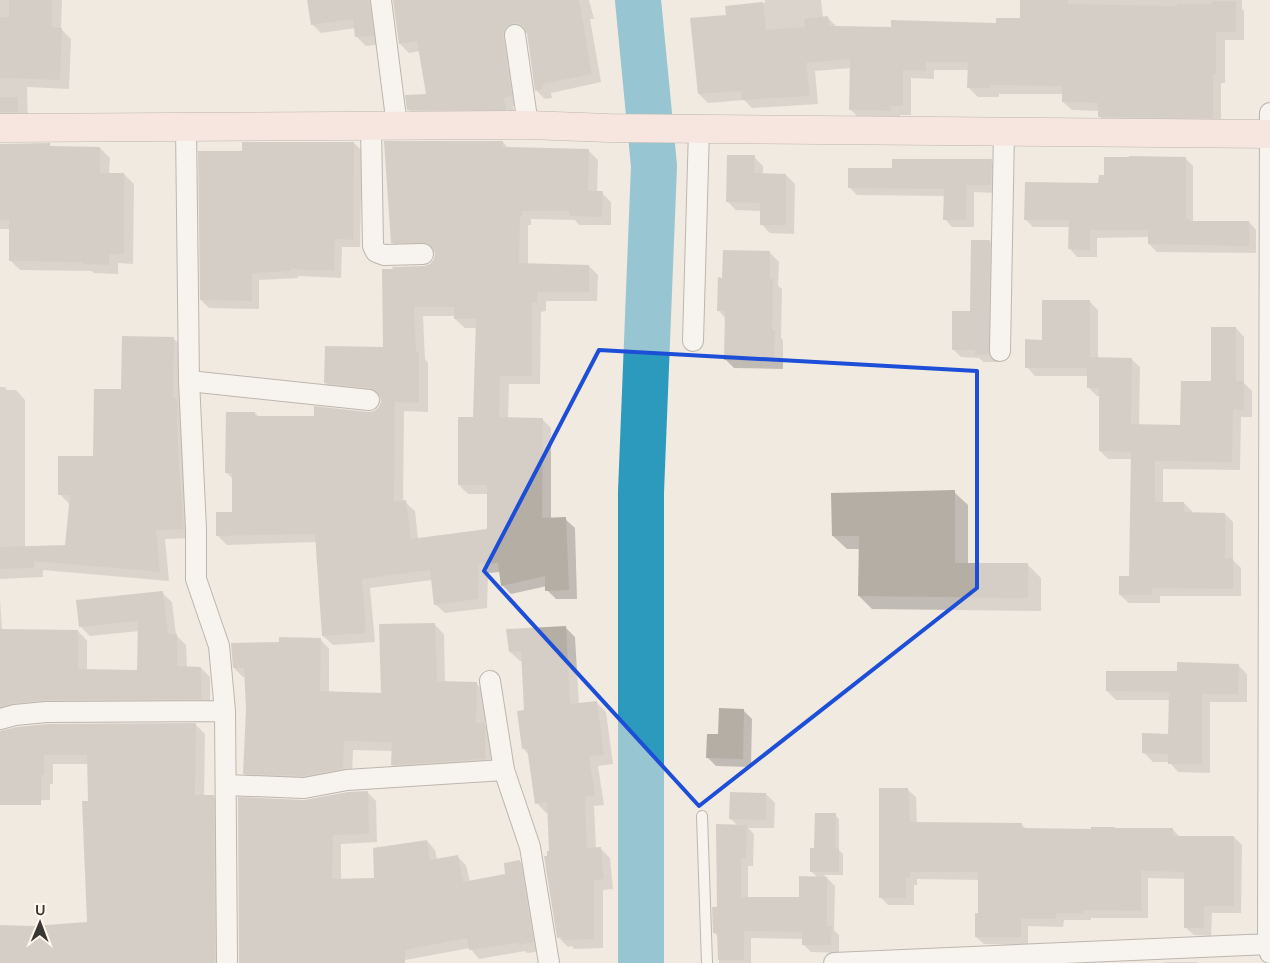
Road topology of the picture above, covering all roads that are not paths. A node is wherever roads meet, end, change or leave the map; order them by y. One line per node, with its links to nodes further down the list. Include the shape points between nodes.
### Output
1 (381, 0): 5 (street)
2 (515, 36): 4 (street)
3 (1270, 113): 10 (street)
4 (528, 125): 5 (street); 8 (street)
5 (384, 126): 6 (street); 11 (street, via 373,246 376,252 384,255)
6 (186, 127): 7 (street); 14 (street)
7 (0, 128)
8 (693, 129): 9 (street); 12 (street)
9 (1004, 131): 10 (street); 13 (street)
10 (1270, 134): 17 (street)
11 (423, 254)
12 (694, 341)
13 (1000, 351)
14 (189, 381): 15 (street); 18 (street, via 196,579 219,646)
15 (368, 400)
16 (490, 681): 20 (street)
17 (1269, 686): 23 (street)
18 (225, 711): 19 (street, via 46,712); 21 (street)
19 (0, 719)
20 (504, 770): 21 (street, via 347,780 304,788); 25 (street, via 530,847)
21 (226, 785): 24 (street)
22 (702, 816): 26 (lane)
23 (1270, 947): 27 (street)
24 (227, 963)
25 (549, 963)
26 (707, 963)
27 (834, 963)

